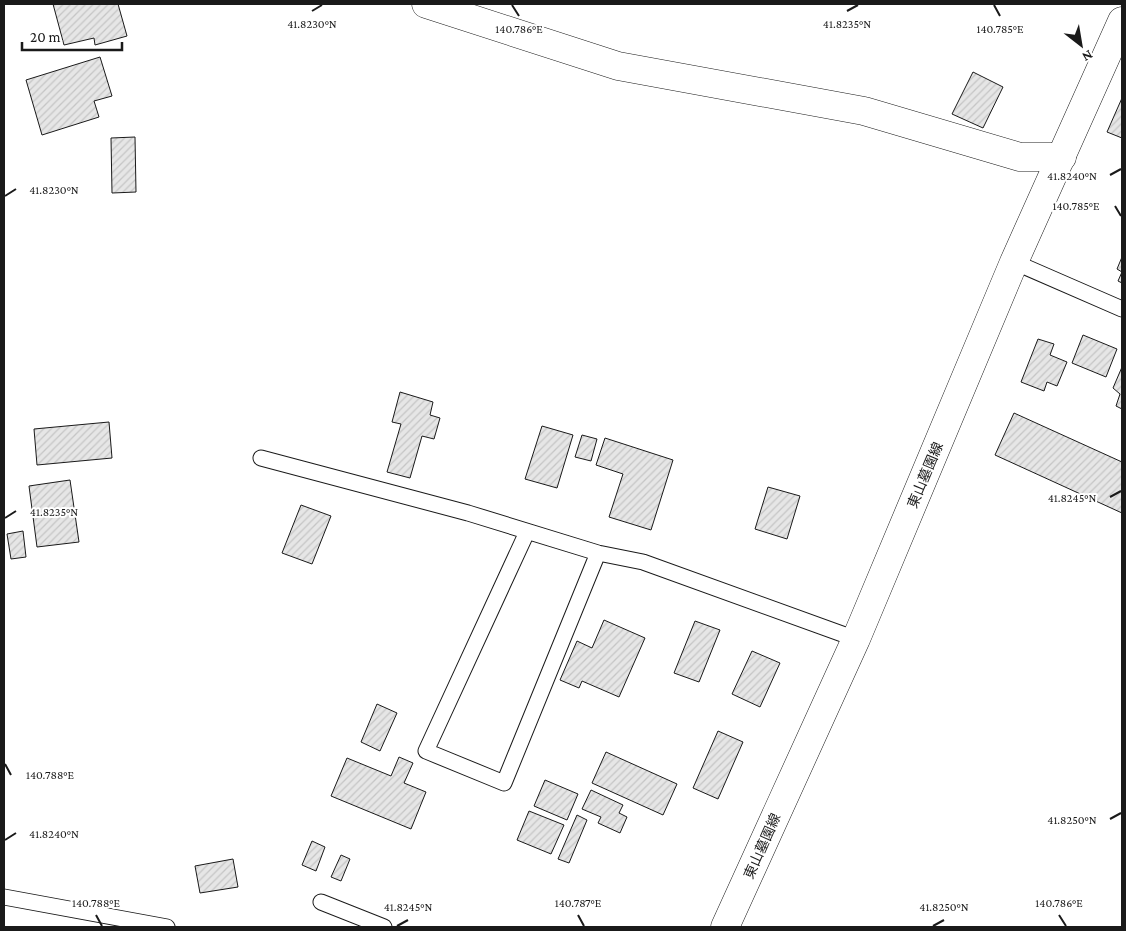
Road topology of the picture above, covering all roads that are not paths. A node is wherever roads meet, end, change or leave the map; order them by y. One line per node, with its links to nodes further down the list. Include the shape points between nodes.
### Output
1 (426, 4): 3 (street, via 618,66 864,111 1020,157)
2 (1122, 21): 3 (street, 東山墓園線)
3 (1062, 157): 4 (street, 東山墓園線)
4 (1014, 262): 5 (lane); 9 (street, 東山墓園線)
5 (1122, 309)
6 (261, 458): 7 (lane)
7 (527, 532): 8 (lane); 8 (lane, via 426,751 504,783)
8 (598, 553): 9 (lane, via 643,562)
9 (856, 639): 14 (street, 東山墓園線)
10 (4, 897): 12 (lane)
11 (321, 902): 13 (lane)
12 (167, 927)
13 (384, 927)
14 (725, 927)

